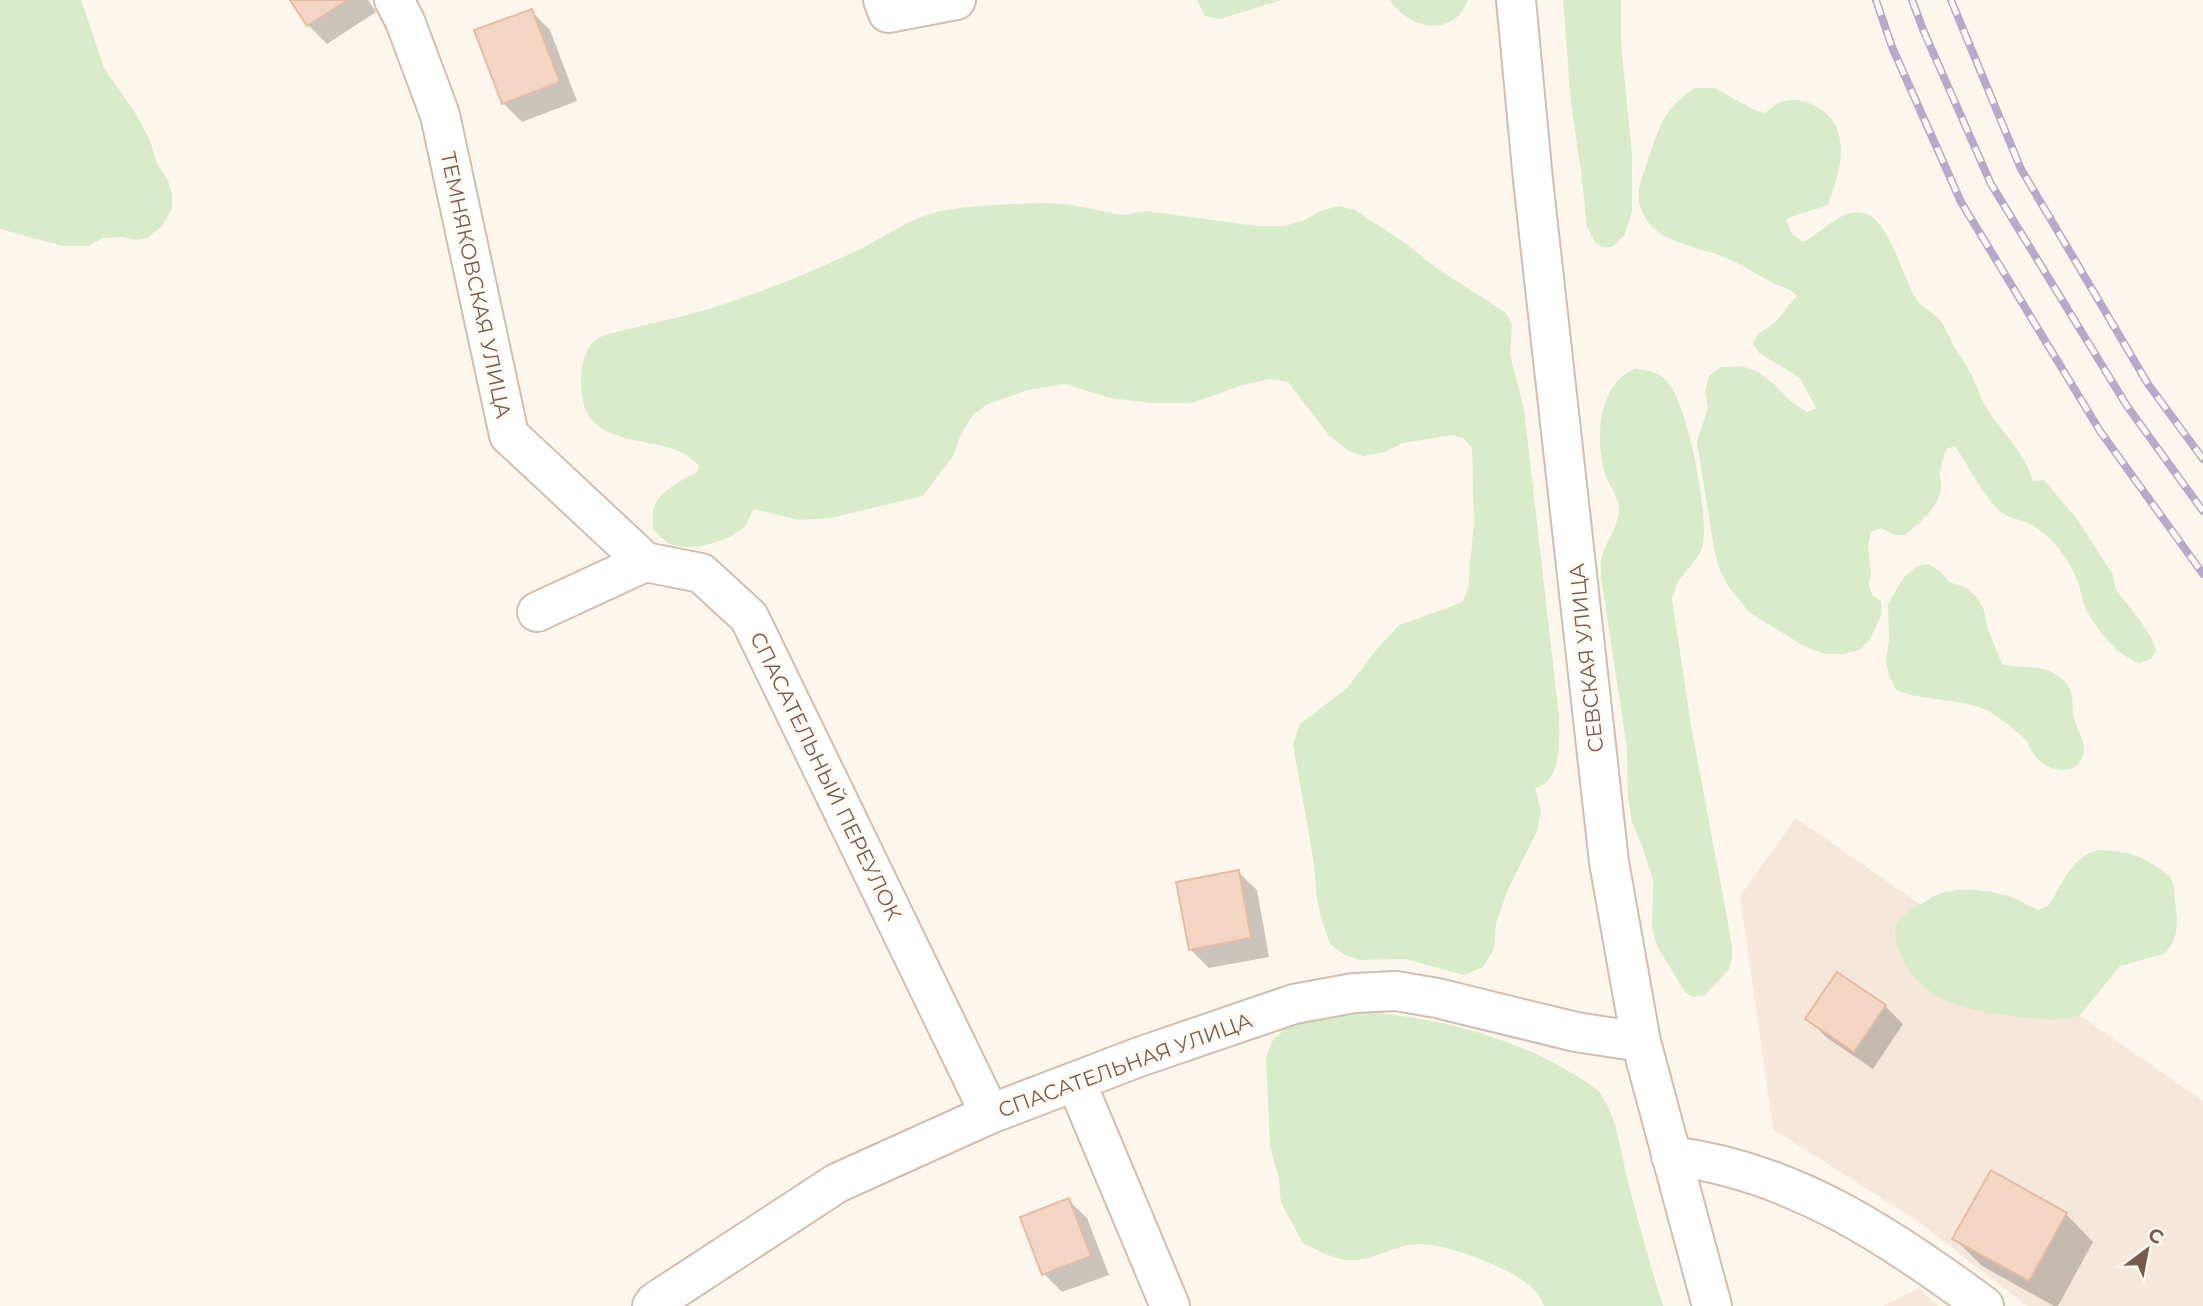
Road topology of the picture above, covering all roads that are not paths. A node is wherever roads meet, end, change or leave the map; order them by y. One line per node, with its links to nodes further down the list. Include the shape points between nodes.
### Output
1 (394, 0): 5 (street, ТЕМНЯКОВСКАЯ УЛИЦА, via 440,115 509,435)
2 (956, 0): 4 (street)
3 (1516, 0): 7 (street, СЕВСКАЯ УЛИЦА, via 1593,738 1609,862)
4 (886, 6)
5 (645, 562): 6 (street); 9 (street, СПАСАТЕЛЬНЫЙ ПЕРЕУЛОК, via 701,573 749,617)
6 (537, 612)
7 (1641, 1042): 8 (street, СПАСАТЕЛЬНАЯ УЛИЦА, via 1396,991 1353,993 1294,1004); 10 (street, СЕВСКАЯ УЛИЦА)
8 (1076, 1082): 9 (street, СПАСАТЕЛЬНАЯ УЛИЦА); 12 (street)
9 (990, 1114): 11 (street, СПАСАТЕЛЬНАЯ УЛИЦА, via 837,1183)
10 (1671, 1156): 13 (street, СЕВСКАЯ УЛИЦА); 14 (street, via 1741,1169 1833,1208 1922,1260)
11 (652, 1306)
12 (1170, 1306)
13 (1712, 1306)
14 (1984, 1306)

